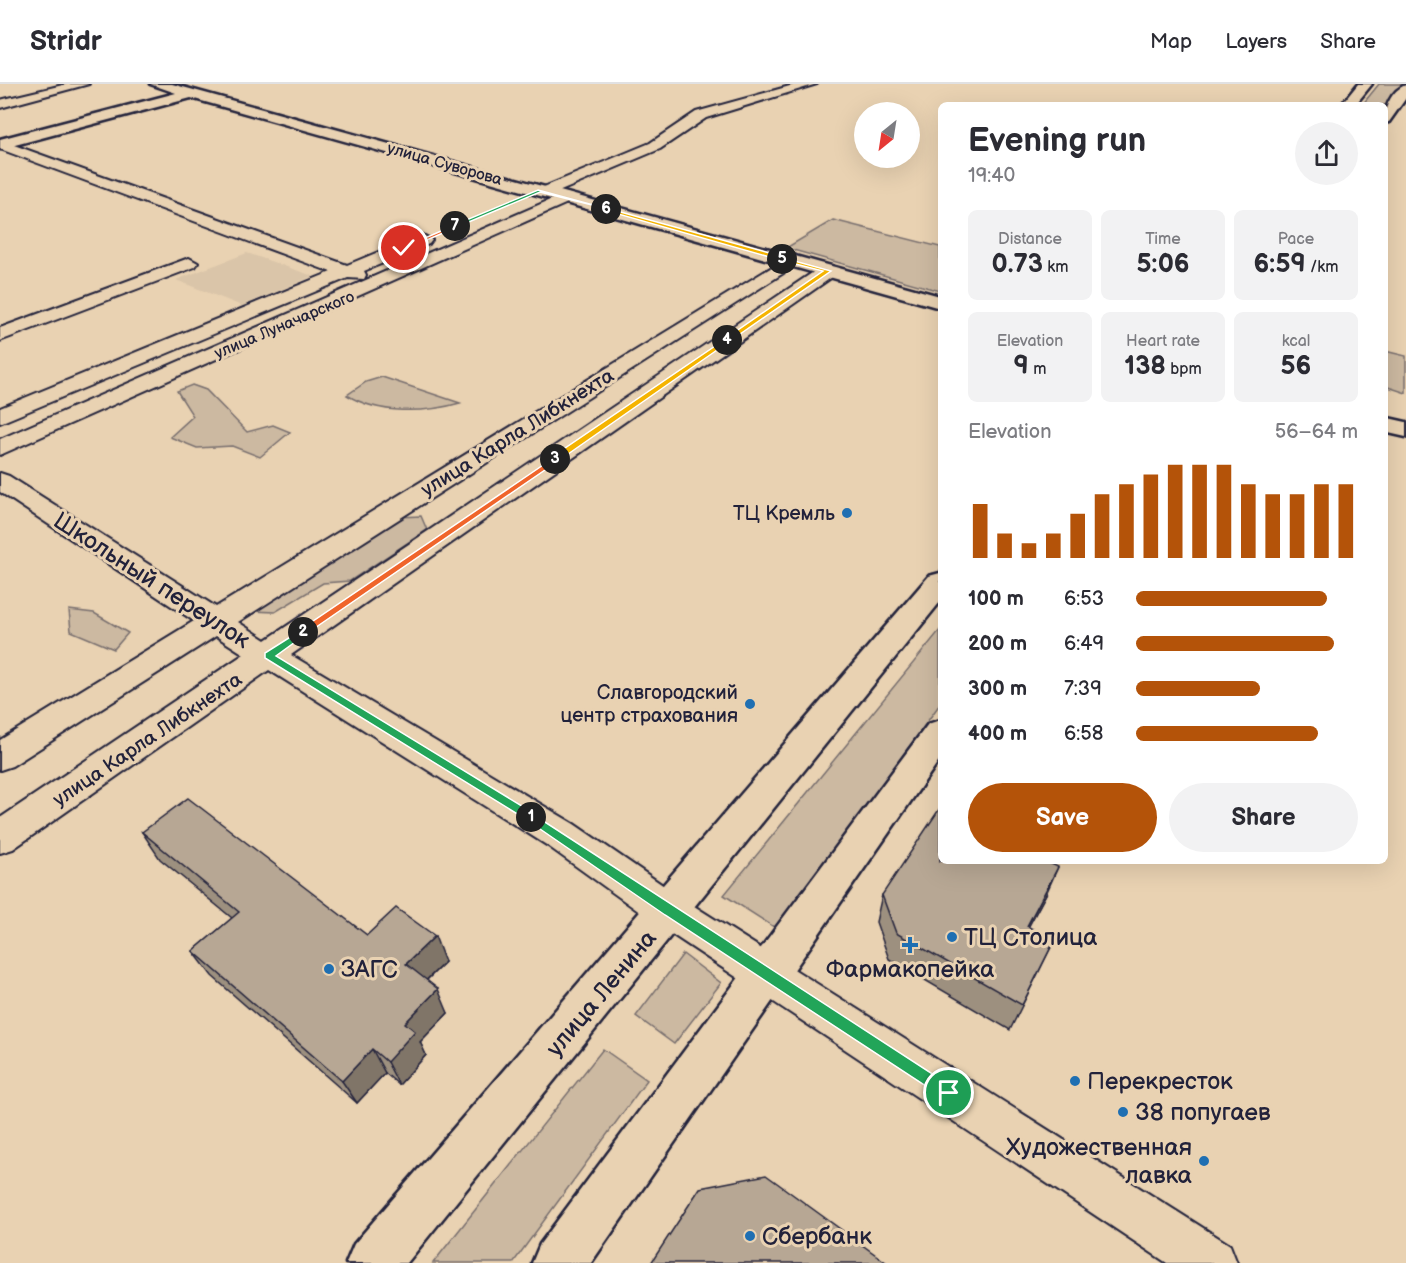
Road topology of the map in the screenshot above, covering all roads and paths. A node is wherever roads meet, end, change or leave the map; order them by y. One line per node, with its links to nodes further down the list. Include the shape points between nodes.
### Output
1 (83, 84): 9 (street)
2 (156, 84): 7 (street, улица Суворова)
3 (811, 84): 12 (street, улица Луначарского, via 701,115 655,146)
4 (1365, 84): 8 (street)
5 (221, 86): 7 (street)
6 (1406, 90): 10 (street)
7 (193, 94): 11 (street); 12 (street, улица Суворова)
8 (1350, 102)
9 (0, 104)
10 (1388, 114)
11 (0, 144): 17 (street)
12 (542, 191): 13 (street, улица Суворова); 17 (street, улица Луначарского)
13 (566, 198): 14 (street, улица Суворова); 18 (street, улица Луначарского)
14 (790, 261): 16 (street, улица Суворова); 27 (street, улица Карла Либкнехта)
15 (189, 263): 20 (street)
16 (828, 271): 19 (street, улица Суворова); 28 (street, улица Карла Либкнехта)
17 (347, 272): 18 (street); 21 (street, улица Луначарского)
18 (378, 283): 24 (street, улица Луначарского)
19 (938, 301)
20 (0, 335)
21 (0, 416)
22 (1388, 425): 23 (street)
23 (1406, 430)
24 (0, 448)
25 (0, 481): 27 (street, Школьный переулок)
26 (938, 585): 32 (street, улица Ленина)
27 (214, 620): 28 (street, Школьный переулок); 30 (street, улица Карла Либкнехта)
28 (269, 656): 31 (street, улица Карла Либкнехта); 32 (street, Школьный переулок, via 561,835)
29 (938, 737): 33 (street)
30 (0, 757)
31 (0, 838)
32 (669, 911): 33 (street, Школьный переулок); 34 (street, улица Ленина)
33 (766, 974): 35 (street); 36 (street, Школьный переулок)
34 (373, 1263)
35 (559, 1263)
36 (1212, 1263)

